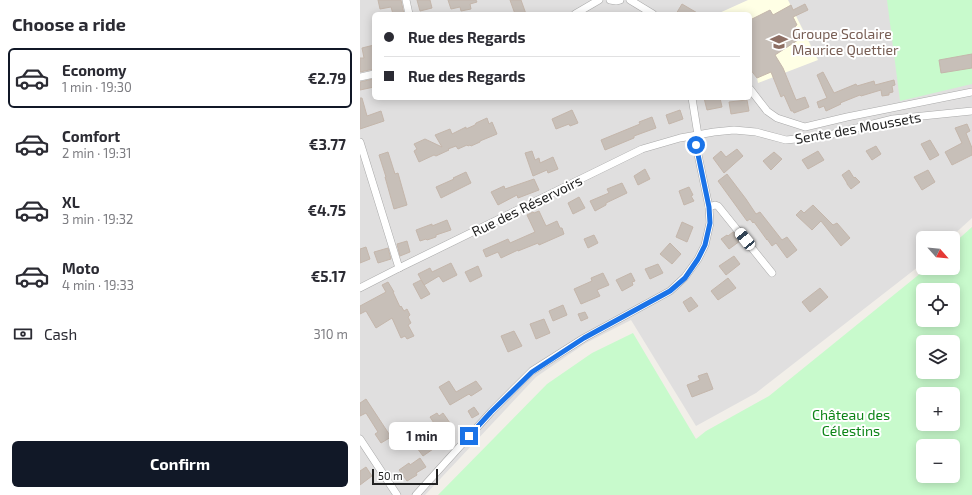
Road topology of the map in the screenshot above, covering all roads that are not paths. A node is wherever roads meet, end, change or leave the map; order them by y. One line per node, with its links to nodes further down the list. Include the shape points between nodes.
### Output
1 (406, 0): 6 (street)
2 (599, 0): 7 (street)
3 (610, 0): 4 (street)
4 (620, 0)
5 (630, 0): 8 (street)
6 (408, 12)
7 (578, 12)
8 (650, 12)
9 (372, 74): 10 (street)
10 (360, 77)
11 (752, 92): 12 (street, via 767,112 805,127)
12 (972, 92)
13 (692, 100): 15 (street)
14 (972, 111): 15 (street, Sente des Moussets, via 893,119 825,136 786,140 756,132 734,130)
15 (698, 135): 17 (street, via 696,145); 18 (street, Rue des Réservoirs, via 642,149)
16 (360, 142): 18 (street)
17 (709, 207): 19 (street, via 718,206); 23 (street, via 710,223 705,245 685,278 670,291 584,338 532,372 491,412)
18 (399, 268): 20 (street, Rue des Réservoirs)
19 (772, 272)
20 (360, 288)
21 (360, 439): 22 (street)
22 (397, 495)
23 (416, 495)

